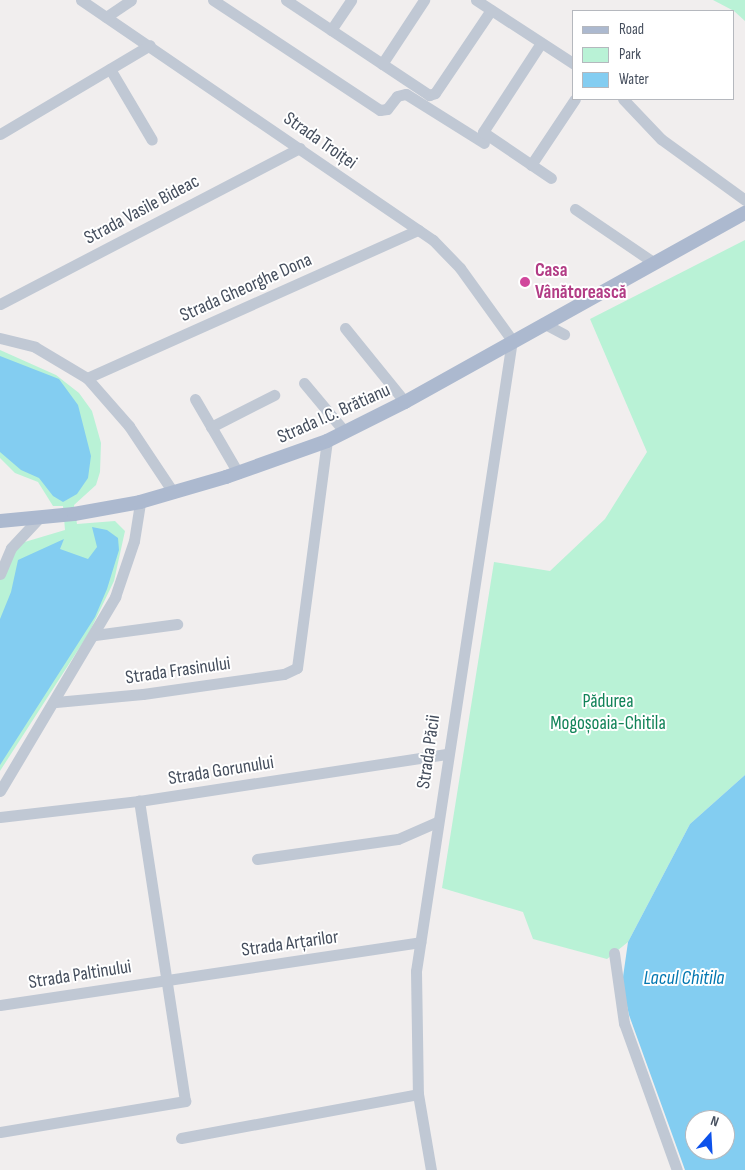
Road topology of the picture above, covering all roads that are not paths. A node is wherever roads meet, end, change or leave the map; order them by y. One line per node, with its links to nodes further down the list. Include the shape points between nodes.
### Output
1 (81, 0): 9 (street, Strada Troiței)
2 (131, 0): 9 (street)
3 (213, 0): 20 (street, via 380,110 388,109 397,96 406,94)
4 (286, 0): 10 (street)
5 (351, 0): 10 (street)
6 (424, 0): 14 (street)
7 (476, 0): 8 (street)
8 (491, 10): 11 (street); 14 (street, via 432,95)
9 (106, 17): 12 (street, Strada Troiței)
10 (331, 30): 14 (street)
11 (541, 43): 13 (street); 22 (street, via 483,132)
12 (150, 45): 15 (street); 21 (street, Strada Troiței)
13 (572, 63)
14 (382, 64)
15 (110, 69): 18 (street); 19 (street)
16 (574, 100): 22 (street)
17 (624, 100): 24 (street, via 661,139)
18 (0, 134)
19 (152, 140)
20 (484, 143)
21 (300, 148): 27 (street, Strada Troiței); 29 (street, Strada Vasile Bideac)
22 (531, 165): 23 (street)
23 (551, 178)
24 (745, 200)
25 (575, 209): 28 (street)
26 (745, 213): 28 (main road, Strada I.C. Brătianu)
27 (418, 230): 34 (street, Strada Troiței, via 450,256); 35 (street, Strada Gheorghe Dona)
28 (653, 262): 30 (main road, Strada I.C. Brătianu)
29 (0, 304)
30 (543, 323): 32 (street); 34 (main road, Strada I.C. Brătianu)
31 (345, 328): 39 (street)
32 (564, 334)
33 (0, 338): 35 (street, via 35,347)
34 (512, 340): 39 (main road, Strada I.C. Brătianu); 52 (street, Strada Păcii)
35 (87, 378): 44 (street, via 129,426)
36 (304, 383): 41 (street)
37 (274, 395): 40 (street)
38 (195, 399): 40 (street)
39 (405, 402): 41 (main road, Strada I.C. Brătianu)
40 (211, 427): 43 (street)
41 (346, 432): 42 (main road, Strada I.C. Brătianu)
42 (327, 441): 43 (main road, Strada I.C. Brătianu); 51 (street, Strada Frasinului, via 299,662 284,674 71,703)
43 (238, 473): 44 (main road, Strada I.C. Brătianu)
44 (173, 492): 45 (main road, Strada I.C. Brătianu)
45 (140, 502): 46 (main road, Strada I.C. Brătianu); 50 (street, via 122,581)
46 (38, 518): 47 (main road, Strada I.C. Brătianu); 48 (street, via 11,548)
47 (0, 521)
48 (0, 574)
49 (177, 624): 50 (street)
50 (95, 635): 51 (street)
51 (56, 702): 53 (street)
52 (446, 754): 54 (street, Strada Gorunului); 56 (street, Strada Păcii)
53 (0, 791)
54 (139, 801): 55 (street, Strada Gorunului); 60 (street)
55 (0, 816)
56 (437, 822): 57 (street, via 398,839); 58 (street, Strada Păcii)
57 (257, 859)
58 (420, 942): 60 (street, Strada Arțarilor); 62 (street, Strada Păcii, via 414,997)
59 (614, 953): 66 (street, via 624,1023)
60 (166, 980): 61 (street, Strada Paltinului); 63 (street, via 185,1101)
61 (0, 1005)
62 (418, 1094): 64 (street); 65 (street, Strada Păcii)
63 (0, 1132)
64 (181, 1138)
65 (431, 1170)
66 (677, 1170)

